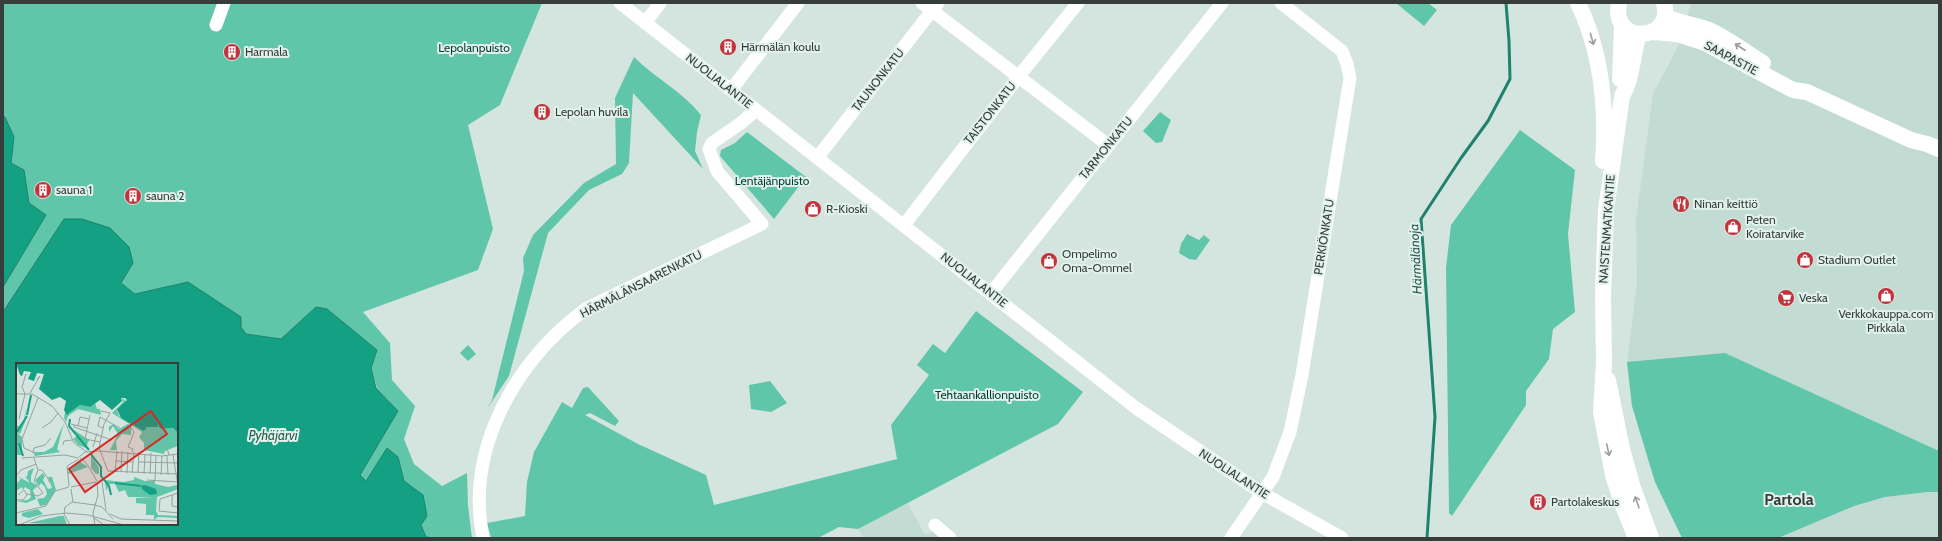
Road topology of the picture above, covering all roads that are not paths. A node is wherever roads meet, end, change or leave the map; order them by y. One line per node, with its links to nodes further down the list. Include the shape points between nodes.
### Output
1 (224, 3): 13 (street)
2 (620, 3): 12 (street, NUOLIALANTIE)
3 (660, 3): 12 (street)
4 (798, 3): 16 (street)
5 (1078, 3): 15 (street, TAISTONKATU)
6 (1222, 3): 21 (street, TARMONKATU)
7 (1281, 3): 29 (street, PERKIÖNKATU, via 1342,51 1350,78 1302,375 1290,432 1273,477)
8 (1578, 3): 25 (main road, one-way to 25, via 1589,28 1599,67 1604,112 1603,172)
9 (931, 6): 15 (street); 23 (street, TAUNONKATU)
10 (1664, 6): 14 (main road, NAISTENMATKANTIE, via 1662,22); 17 (main road, SAAPASTIE, one-way to 10, via 1797,82 1721,36 1698,26 1680,23)
11 (1617, 10): 14 (main road, via 1633,33); 18 (main road, NAISTENMATKANTIE, via 1619,87)
12 (645, 23): 16 (street, NUOLIALANTIE)
13 (216, 25)
14 (1646, 33): 17 (main road, SAAPASTIE, via 1677,34 1705,43 1793,90); 18 (main road, NAISTENMATKANTIE, via 1634,51 1627,87)
15 (1019, 76): 21 (street); 26 (street, TAISTONKATU)
16 (732, 90): 19 (street, NUOLIALANTIE)
17 (1807, 92): 20 (main road, SAAPASTIE)
18 (1622, 96): 25 (main road, NAISTENMATKANTIE)
19 (756, 110): 23 (street, NUOLIALANTIE); 32 (street, HÄRMÄLÄNSAARENKATU, via 712,143 709,149 717,171 762,224 587,308 564,325 546,343 506,400 488,441 481,470 478,502)
20 (1911, 140): 22 (main road, SAAPASTIE); 24 (main road, SAAPASTIE, via 1926,153)
21 (1108, 146): 27 (street, TARMONKATU)
22 (1939, 149)
23 (817, 158): 26 (street, NUOLIALANTIE)
24 (1939, 159)
25 (1608, 192): 28 (main road, NAISTENMATKANTIE, via 1603,295)
26 (904, 225): 27 (street, NUOLIALANTIE)
27 (992, 293): 29 (street, NUOLIALANTIE, via 1136,408)
28 (1604, 362): 31 (main road, NAISTENMATKANTIE, one-way to 31, via 1601,412 1606,442 1613,474); 36 (main road, NAISTENMATKANTIE, one-way to 28, via 1624,456)
29 (1262, 493): 34 (street, PERKIÖNKATU); 35 (street, NUOLIALANTIE)
30 (935, 525): 33 (street)
31 (1634, 536)
32 (483, 538)
33 (950, 538)
34 (1231, 538)
35 (1342, 538)
36 (1651, 538)

